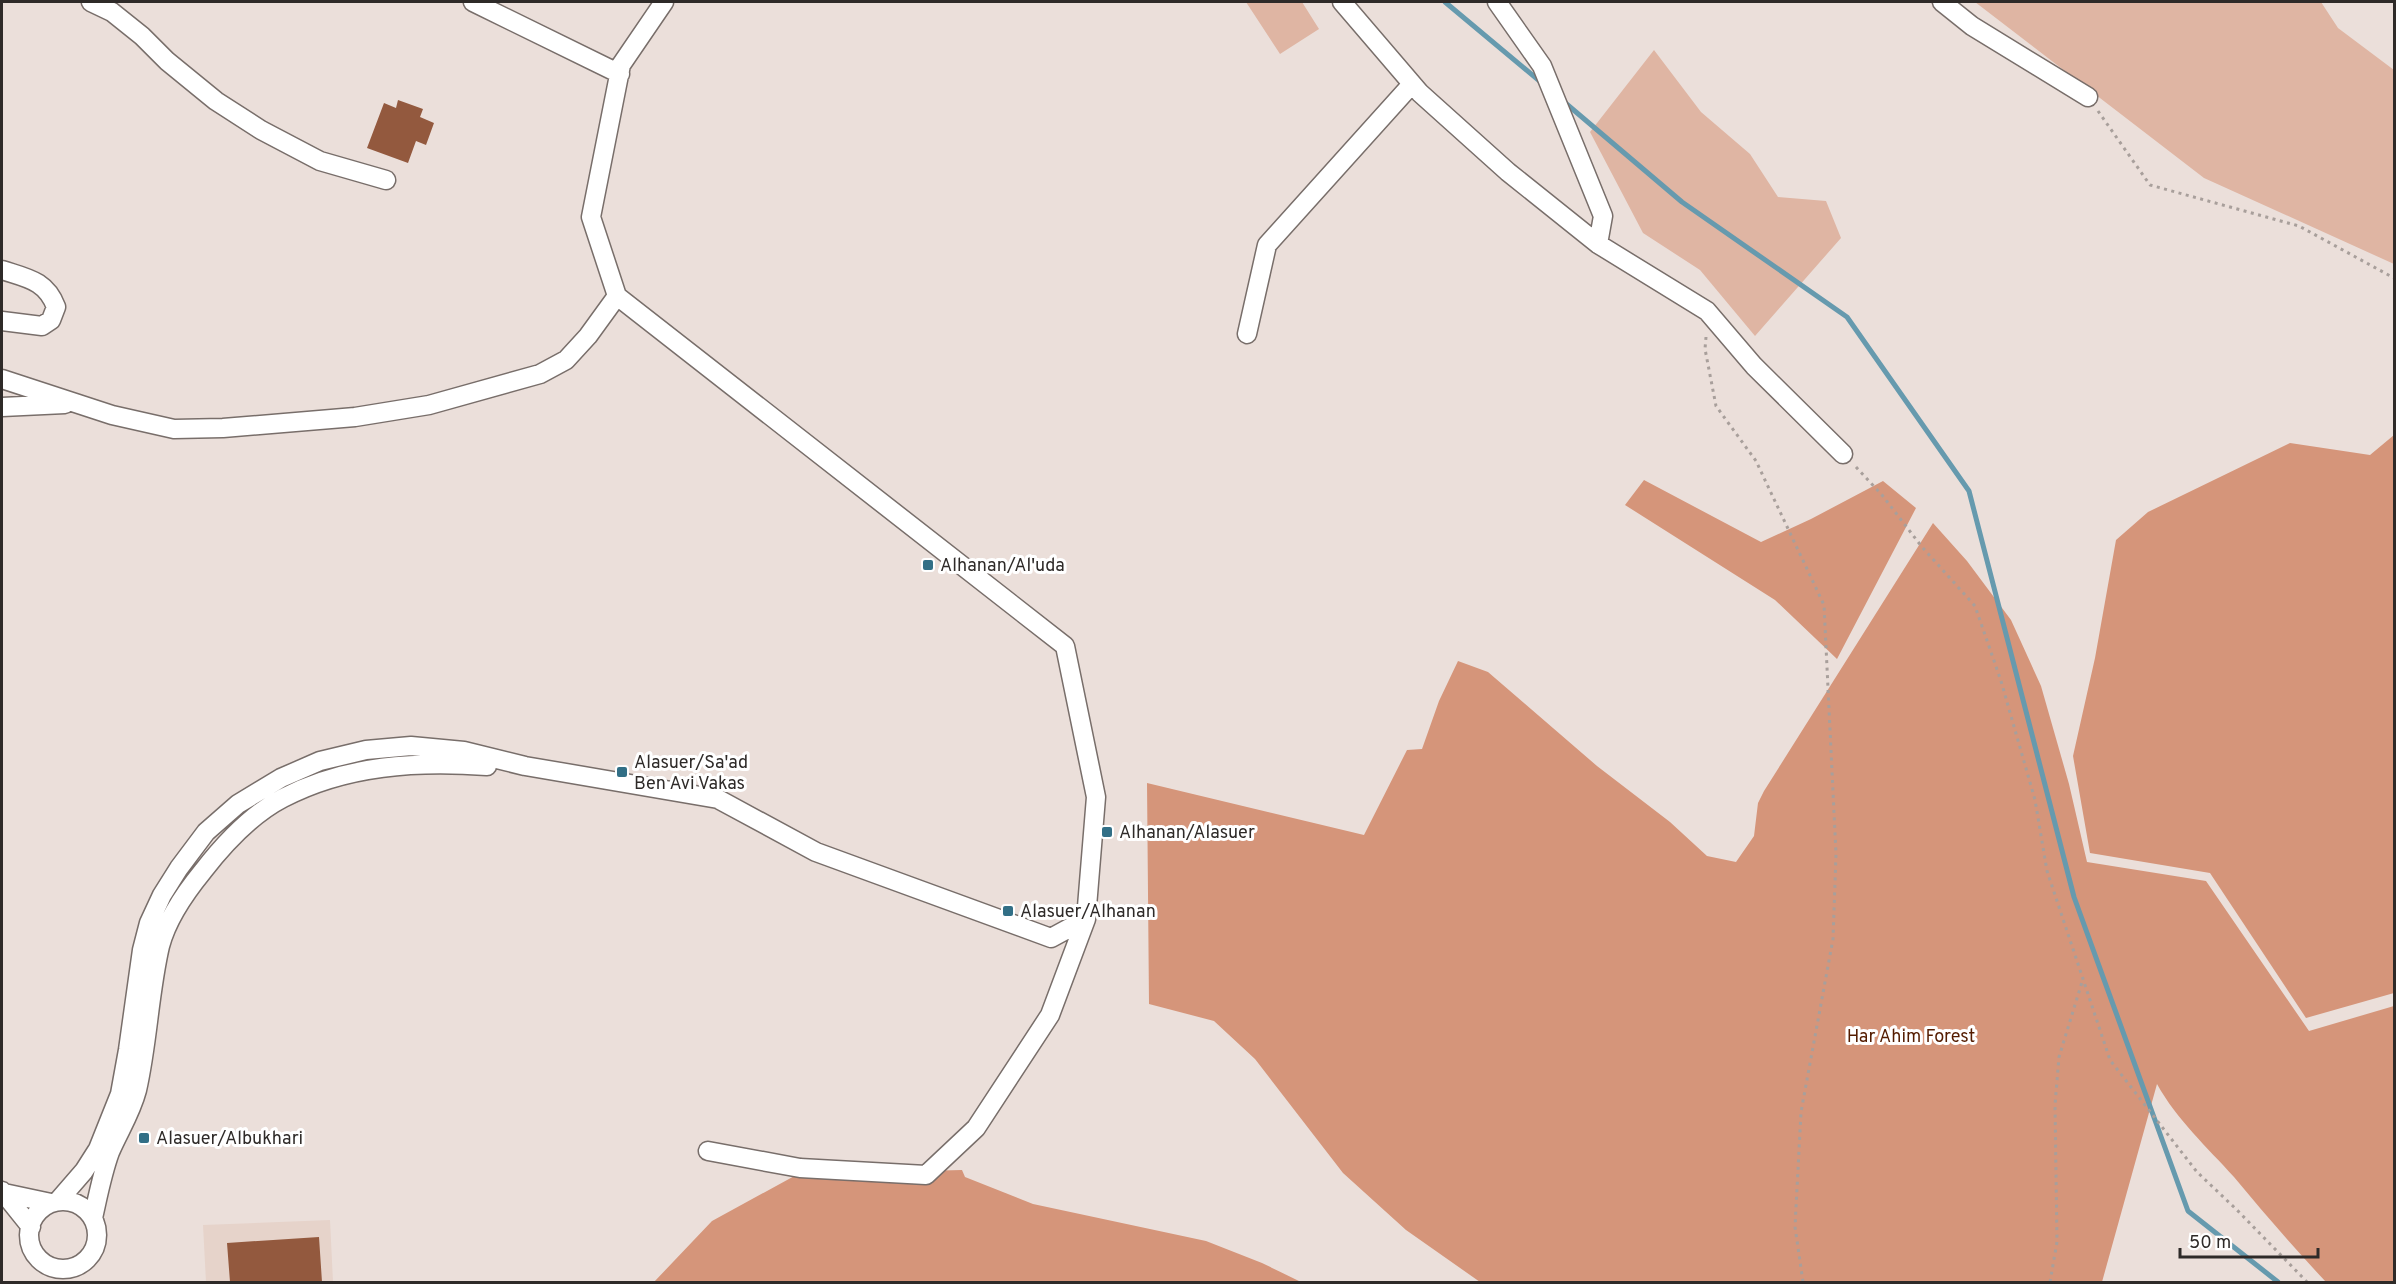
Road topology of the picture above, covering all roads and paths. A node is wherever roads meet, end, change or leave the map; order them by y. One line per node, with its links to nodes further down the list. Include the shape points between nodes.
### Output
1 (91, 2): 10 (street, via 112,12 216,100 261,130 320,161)
2 (473, 2): 7 (street)
3 (664, 2): 7 (street, via 621,65)
4 (1342, 2): 8 (street)
5 (1497, 2): 11 (street, via 1542,66 1555,97 1603,216)
6 (1942, 2): 9 (street, via 1972,26)
7 (620, 74): 14 (street, via 591,218)
8 (1412, 84): 11 (street, via 1508,172); 17 (street, via 1267,245)
9 (2088, 97): 13 (path, via 2150,185 2299,226)
10 (387, 180)
11 (1598, 244): 15 (street)
12 (2, 270): 16 (street, via 39,283 51,294 56,307 51,320 42,326)
13 (2394, 278)
14 (617, 296): 19 (street, via 566,360 540,374 429,405 355,417 174,429); 23 (street, via 1065,646 1096,797)
15 (1707, 311): 21 (street, via 1754,366); 31 (path, via 1705,349 1716,406 1756,461 1824,605 1836,864 1833,939 1801,1112 1795,1227)
16 (2, 321)
17 (1247, 334)
18 (2, 379): 19 (street)
19 (75, 403): 20 (street)
20 (2, 407)
21 (1843, 454): 24 (path, via 1975,606 2035,800 2047,871)
22 (525, 766): 23 (street, via 718,799 816,852 1051,938); 27 (street, via 464,751 411,746 366,750 320,761 281,778 238,804 206,831 178,868 149,923 120,1094 98,1149); 28 (street, via 397,765 336,777 282,799 249,822 218,852 171,918 160,945 133,1105 103,1172)
23 (1086, 919): 25 (street, via 1050,1015 976,1128 926,1175 800,1168)
24 (2083, 980): 32 (path, via 2059,1057 2055,1105 2056,1242); 33 (path, via 2110,1060 2197,1172)
25 (708, 1151)
26 (3, 1192): 27 (street); 29 (street)
27 (55, 1202): 28 (street, via 76,1203); 29 (street, via 36,1214)
28 (93, 1218): 30 (street, via 97,1240 93,1251 86,1260)
29 (31, 1227): 30 (street, via 31,1246)
30 (55, 1275)
31 (1803, 1282)
32 (2050, 1282)
33 (2307, 1282)

